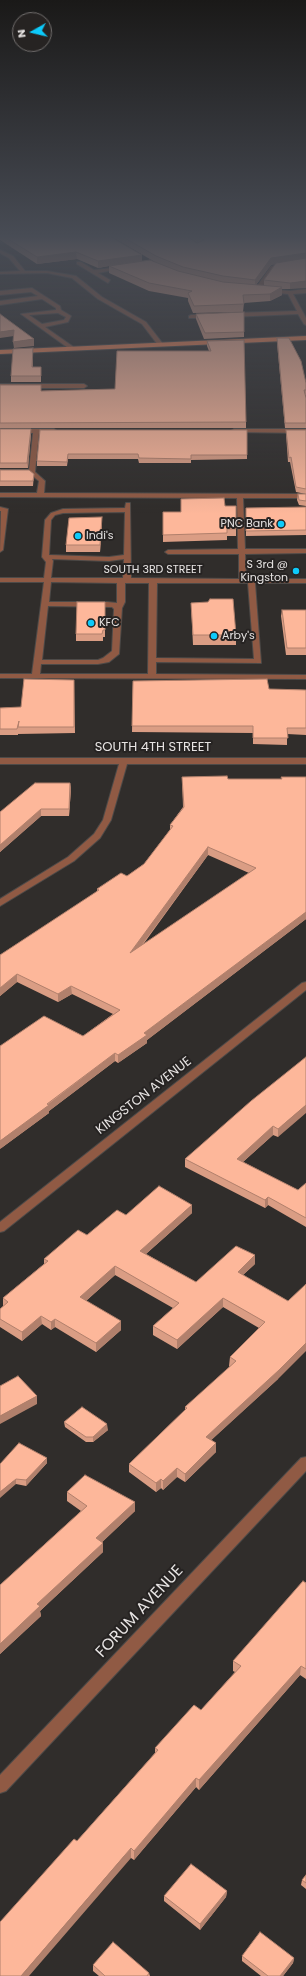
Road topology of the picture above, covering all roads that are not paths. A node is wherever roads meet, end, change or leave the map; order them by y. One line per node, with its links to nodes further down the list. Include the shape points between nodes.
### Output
1 (45, 329): 5 (street)
2 (150, 329): 4 (street)
3 (306, 338): 4 (main road)
4 (160, 344): 5 (main road)
5 (73, 349): 6 (main road)
6 (0, 352)
7 (0, 386): 8 (street)
8 (84, 386)
9 (0, 431): 10 (street)
10 (36, 431): 11 (street); 15 (street)
11 (60, 431)
12 (226, 431): 13 (street)
13 (306, 431)
14 (0, 472): 15 (street)
15 (32, 472): 17 (street, via 42,481)
16 (0, 495): 17 (street)
17 (40, 495): 18 (street)
18 (128, 496): 19 (street); 22 (street)
19 (240, 496): 20 (street); 26 (street, via 244,508)
20 (306, 496)
21 (0, 509): 23 (street, via 5,509)
22 (128, 510): 27 (street); 28 (street, via 76,509 54,514 48,520)
23 (0, 550)
24 (306, 551): 26 (street)
25 (168, 552): 26 (street)
26 (243, 552): 33 (street)
27 (128, 556): 28 (street, via 109,559); 30 (street)
28 (45, 557): 32 (street, via 50,561)
29 (0, 580): 32 (street, SOUTH 3RD STREET)
30 (124, 580): 31 (street, SOUTH 3RD STREET); 32 (street, SOUTH 3RD STREET); 36 (street)
31 (153, 580): 33 (street, SOUTH 3RD STREET); 37 (street)
32 (46, 581): 35 (street)
33 (247, 581): 34 (street, SOUTH 3RD STREET); 37 (street, via 258,661)
34 (306, 581)
35 (44, 604): 36 (street, via 107,604); 38 (street)
36 (118, 608): 38 (street, via 116,652 112,656 98,662)
37 (152, 660): 41 (street)
38 (38, 662): 40 (street)
39 (0, 676): 40 (street)
40 (36, 676): 41 (street)
41 (152, 676): 42 (street)
42 (306, 677)
43 (0, 761): 44 (street, SOUTH 4TH STREET)
44 (124, 761): 45 (street, SOUTH 4TH STREET); 46 (street, via 107,820 97,836 71,859)
45 (306, 761)
46 (0, 903)
47 (306, 985): 48 (street, KINGSTON AVENUE)
48 (0, 1228)
49 (306, 1462): 50 (street, FORUM AVENUE)
50 (0, 1786)

